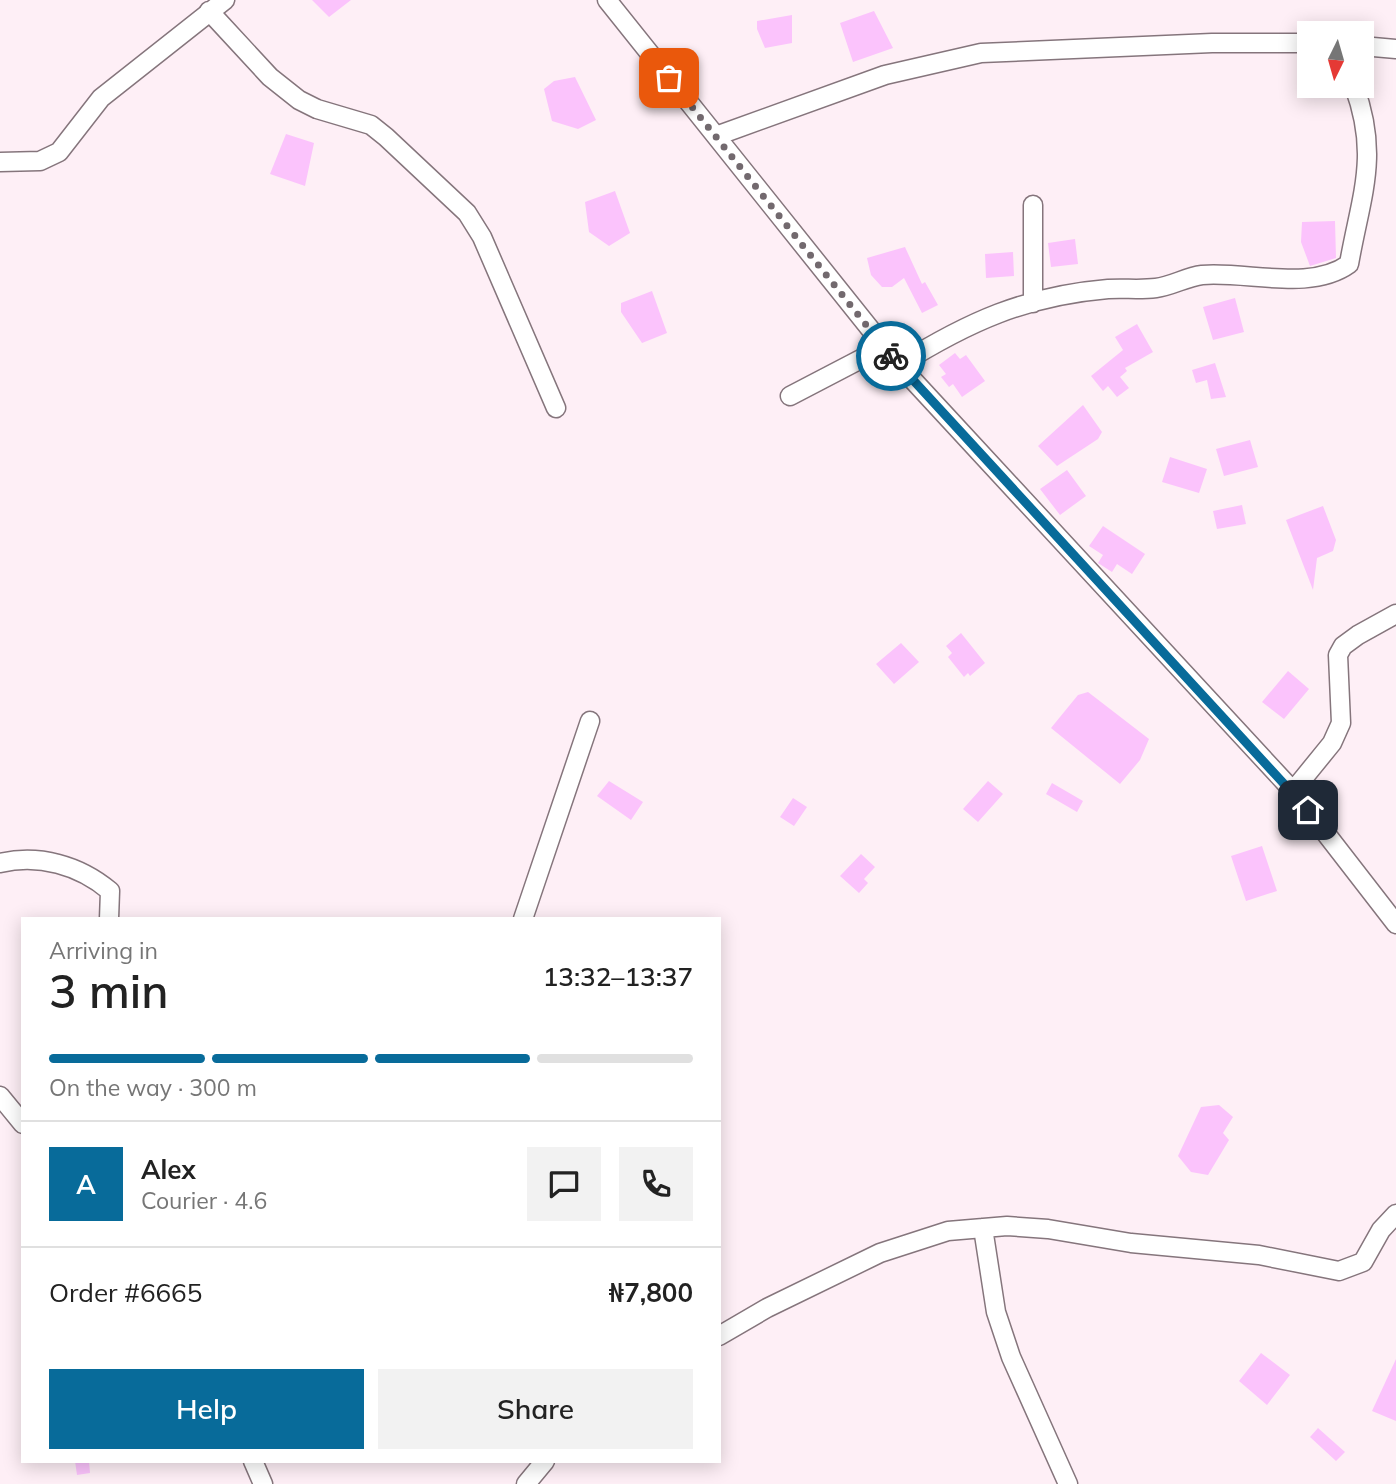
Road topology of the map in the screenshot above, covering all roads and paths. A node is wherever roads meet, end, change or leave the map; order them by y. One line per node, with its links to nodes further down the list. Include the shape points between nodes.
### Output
1 (225, 0): 3 (street)
2 (607, 0): 8 (street)
3 (209, 11): 9 (street, via 101,98 59,152 40,161); 15 (street, via 270,77 299,100 371,125 467,213 482,237)
4 (1297, 43): 8 (street, via 981,53 885,75)
5 (1374, 47): 6 (street)
6 (1396, 49)
7 (1359, 98): 11 (street, via 1369,155 1349,264 1338,272 1314,278 1200,275 1157,288 1106,289)
8 (716, 136): 12 (street)
9 (0, 162)
10 (1033, 205): 11 (street)
11 (1033, 303): 13 (street, via 998,311)
12 (884, 347): 13 (street); 14 (street)
13 (898, 365): 18 (street)
14 (790, 396)
15 (556, 408)
16 (1396, 614): 18 (street, via 1343,646 1338,655 1341,723 1332,743)
17 (590, 720): 21 (street)
18 (1293, 791): 22 (street)
19 (0, 863): 20 (street, via 33,858 100,883 110,891)
20 (109, 917)
21 (524, 917)
22 (1396, 924)
23 (0, 1096): 24 (street)
24 (21, 1122)
25 (1396, 1213): 26 (street, via 1363,1262 1339,1270 1259,1255 1131,1243 1048,1229)
26 (983, 1228): 27 (street, via 947,1231 880,1253); 32 (street, via 996,1312 1011,1357)
27 (721, 1335)
28 (254, 1463): 30 (street)
29 (543, 1463): 31 (street)
30 (263, 1484)
31 (526, 1484)
32 (1068, 1484)

